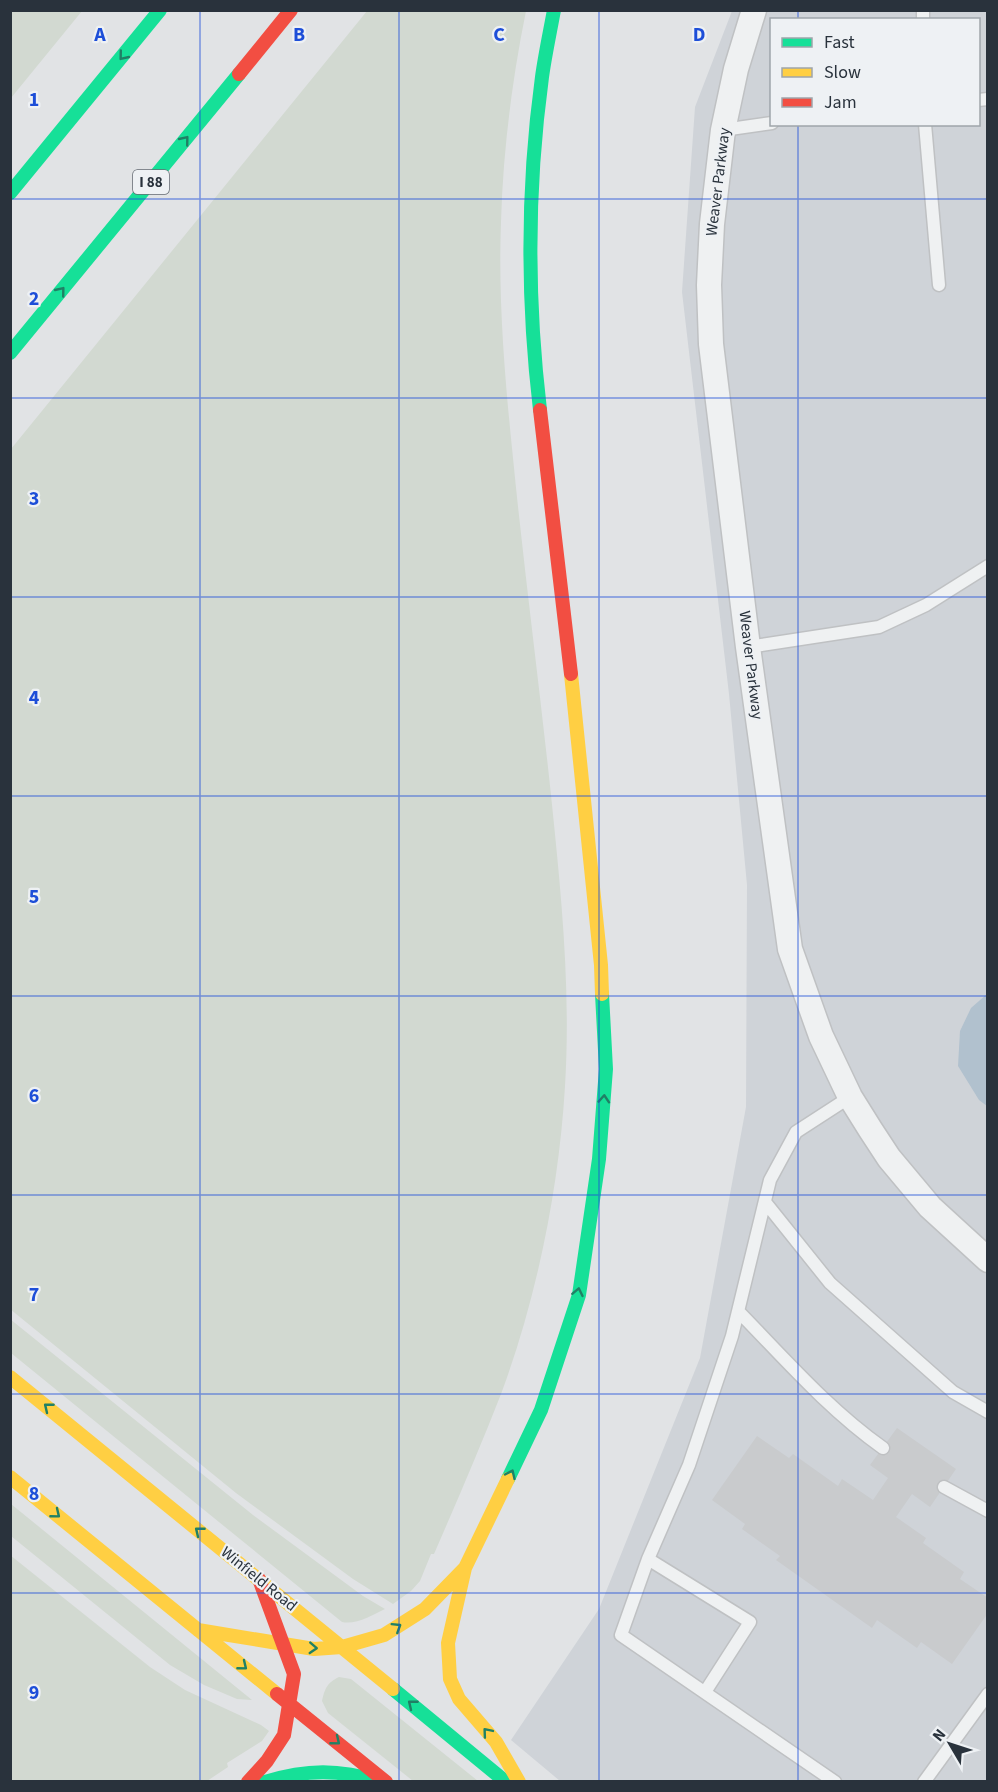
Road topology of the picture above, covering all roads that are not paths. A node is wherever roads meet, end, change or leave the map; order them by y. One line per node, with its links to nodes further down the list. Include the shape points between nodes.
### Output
1 (160, 10): 8 (main road, one-way to 8)
2 (291, 10): 10 (main road, I 88, one-way to 2)
3 (554, 10): 24 (main road, one-way to 3, via 541,1410 579,1295 599,1160 606,1069 601,965 536,377 530,284 533,172 542,78)
4 (754, 10): 7 (street, Weaver Parkway)
5 (770, 123): 7 (lane)
6 (925, 126): 9 (lane)
7 (723, 130): 12 (street, Weaver Parkway, via 712,224 711,344)
8 (10, 193)
9 (939, 285)
10 (10, 353)
11 (987, 566): 12 (lane, via 926,605 879,627)
12 (748, 647): 13 (street, Weaver Parkway, via 790,949 821,1036)
13 (850, 1097): 14 (lane, via 796,1132 770,1180); 15 (street, Weaver Parkway, via 889,1158 930,1208)
14 (765, 1202): 16 (lane); 18 (lane, via 830,1283 953,1392)
15 (987, 1260)
16 (738, 1311): 19 (lane, via 823,1398); 23 (lane, via 689,1465)
17 (10, 1377): 25 (main road, Winfield Road, one-way to 17)
18 (987, 1412)
19 (883, 1448)
20 (10, 1477): 26 (main road, one-way to 26)
21 (944, 1487): 22 (lane)
22 (987, 1511)
23 (648, 1559): 29 (lane, via 621,1635); 29 (lane, via 750,1622)
24 (465, 1568): 28 (main road, one-way to 24, via 384,1635 425,1609); 37 (main road, one-way to 24, via 496,1742 459,1699 450,1679 448,1643)
25 (259, 1579): 27 (main road); 28 (main road, Winfield Road)
26 (198, 1629): 27 (main road); 31 (main road, one-way to 31)
27 (284, 1645): 28 (main road, one-way to 28); 31 (main road, via 294,1674)
28 (342, 1647): 36 (main road, Winfield Road, one-way to 28)
29 (705, 1692): 38 (lane)
30 (987, 1694): 39 (lane)
31 (290, 1704): 32 (main road, via 284,1735); 35 (main road, one-way to 35)
32 (248, 1782)
33 (265, 1782): 34 (main road, via 319,1770 356,1773)
34 (381, 1782)
35 (386, 1782)
36 (506, 1782)
37 (519, 1782)
38 (835, 1782)
39 (924, 1782)

